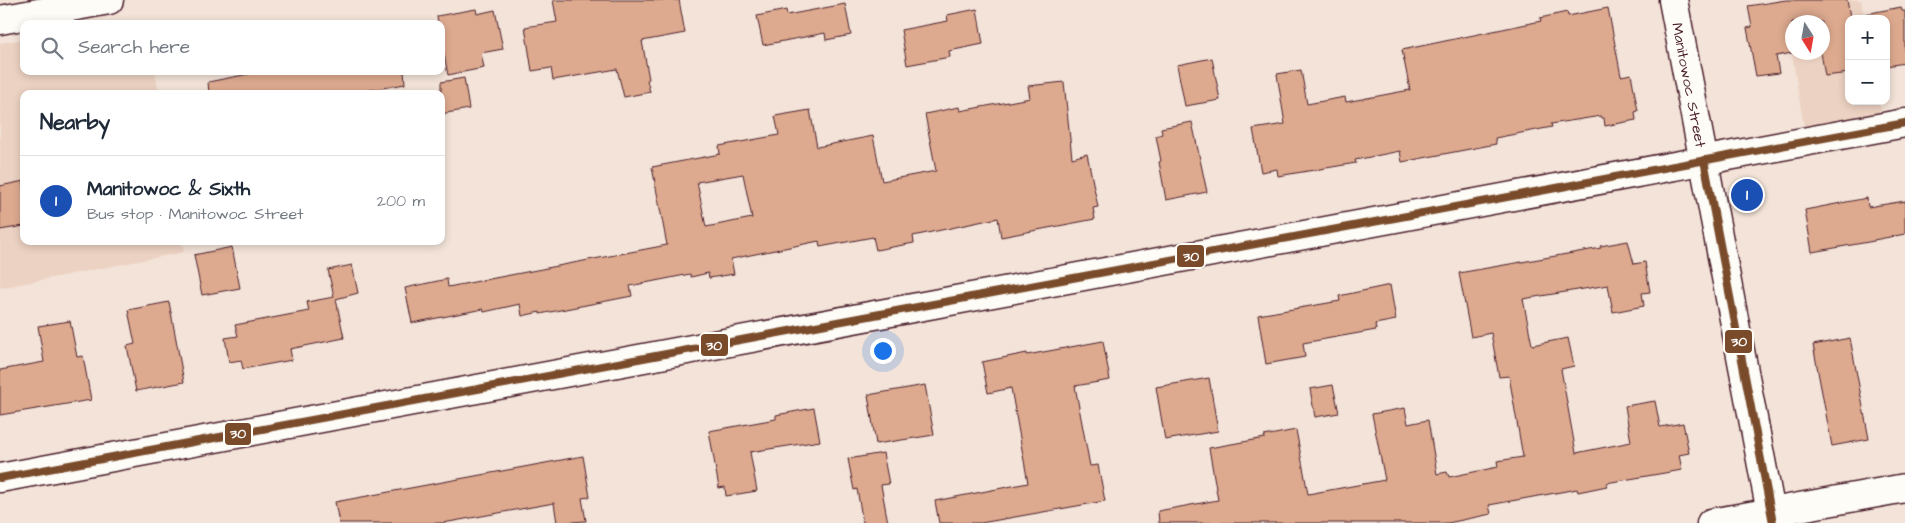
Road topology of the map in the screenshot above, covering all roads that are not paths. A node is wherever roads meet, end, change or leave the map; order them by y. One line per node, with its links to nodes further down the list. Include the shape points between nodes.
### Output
1 (109, 0): 3 (street)
2 (1672, 0): 5 (street, Manitowoc Street)
3 (0, 20)
4 (1905, 123): 5 (street)
5 (1704, 160): 6 (street); 8 (street, Manitowoc Street)
6 (0, 478)
7 (1905, 488): 8 (street)
8 (1772, 517): 9 (street)
9 (1711, 523)

